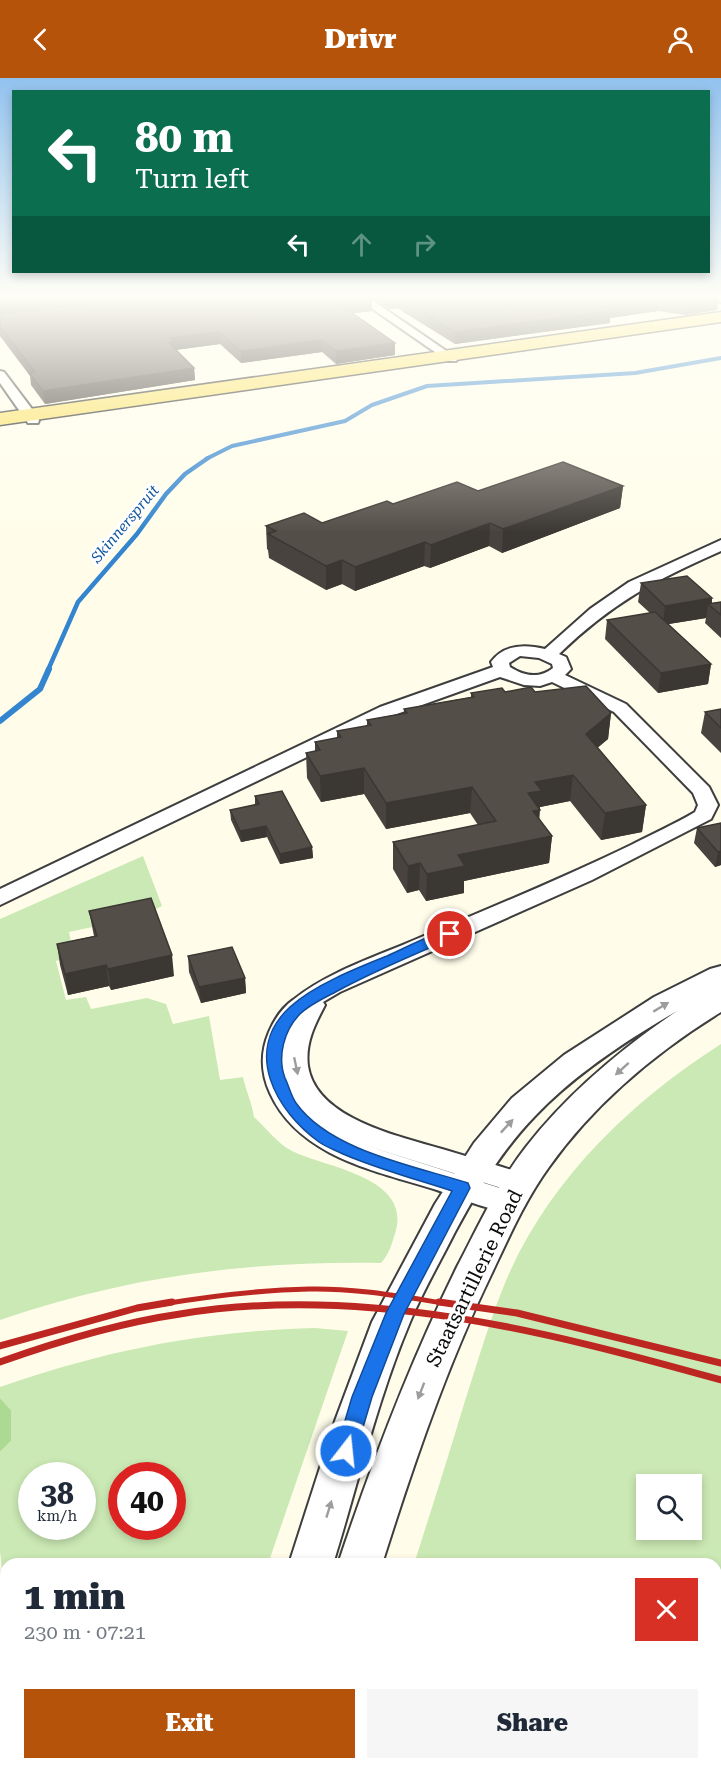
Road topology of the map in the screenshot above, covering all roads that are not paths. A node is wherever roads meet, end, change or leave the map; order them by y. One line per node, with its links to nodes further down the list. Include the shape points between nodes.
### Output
1 (0, 375): 3 (street)
2 (325, 375): 3 (main road)
3 (31, 417): 4 (main road); 5 (main road)
4 (0, 419)
5 (0, 424)
6 (721, 545): 7 (street, via 648,578 570,633)
7 (549, 654): 8 (street, via 519,651 500,662); 9 (street, via 560,661 562,669)
8 (502, 670): 9 (street, via 526,680); 10 (street, via 387,711)
9 (555, 677): 13 (street, via 605,699 631,717 702,791 708,805 704,814 591,873 370,968 320,994 295,1011 276,1042 274,1068 289,1104 303,1121 327,1139 372,1159)
10 (0, 898)
11 (721, 976): 13 (street, one-way to 11, via 505,1127 555,1078 621,1032)
12 (721, 998): 14 (street, Staatsartillerie Road, one-way to 14, via 623,1068 560,1132)
13 (468, 1178): 14 (street); 15 (street, one-way to 13, via 362,1397 386,1335 405,1291)
14 (515, 1192): 16 (street, Staatsartillerie Road, one-way to 16, via 438,1346)
15 (313, 1558)
16 (362, 1558)

